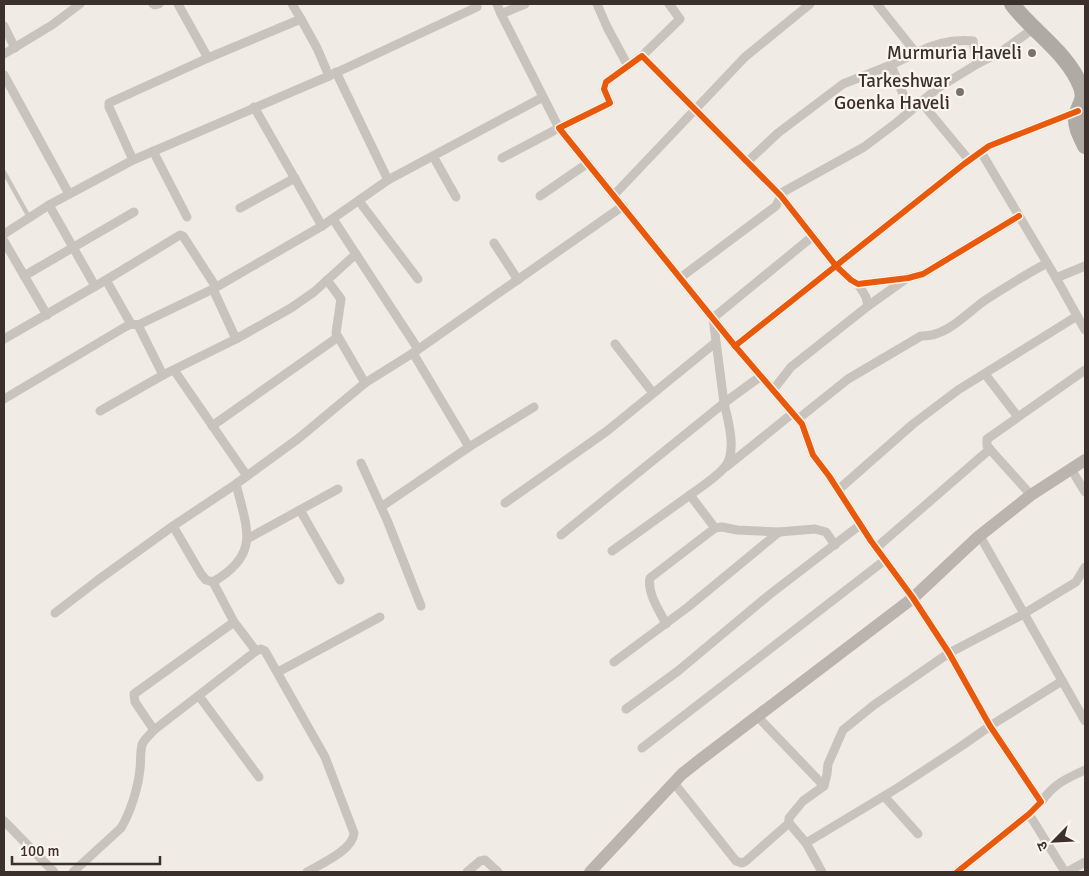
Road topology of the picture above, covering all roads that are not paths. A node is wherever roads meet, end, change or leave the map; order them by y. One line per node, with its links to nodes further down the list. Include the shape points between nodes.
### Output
1 (80, 4): 18 (street)
2 (153, 4): 3 (street)
3 (159, 4)
4 (178, 4): 22 (street)
5 (292, 4): 15 (street)
6 (497, 4): 14 (street)
7 (525, 4): 14 (street)
8 (597, 4): 25 (street)
9 (669, 4): 21 (street, via 680,19)
10 (810, 4): 32 (street, via 744,56)
11 (878, 4): 19 (street)
12 (1012, 4): 17 (highway)
13 (478, 5): 26 (street)
14 (501, 14): 29 (street)
15 (301, 19): 22 (street); 26 (street)
16 (4, 26): 18 (street)
17 (1034, 28): 23 (street, via 1002,52); 28 (highway)
18 (15, 48): 20 (street)
19 (916, 53): 23 (street, via 945,41 973,41); 24 (street)
20 (4, 54)
21 (642, 56): 25 (street); 32 (street)
22 (208, 58): 41 (street, via 109,103)
23 (977, 64): 30 (street)
24 (891, 65): 33 (street); 43 (street, via 843,84 778,133)
25 (628, 66): 35 (street, via 606,82 604,89 610,103)
26 (332, 74): 31 (street); 47 (street)
27 (4, 75): 48 (street)
28 (1082, 80): 34 (highway, via 1083,96)
29 (543, 97): 35 (street); 39 (street)
30 (921, 102): 33 (street); 42 (street)
31 (254, 107): 37 (street); 46 (street)
32 (695, 109): 43 (street); 49 (street)
33 (910, 111): 51 (street, via 864,147)
34 (1078, 111): 36 (highway, via 1077,126); 38 (street)
35 (559, 128): 40 (street); 44 (street)
36 (1085, 146)
37 (153, 151): 41 (street); 59 (street)
38 (981, 152): 42 (street); 58 (street)
39 (433, 156): 47 (street); 52 (street)
40 (502, 158)
41 (133, 160): 48 (street)
42 (969, 160): 70 (street)
43 (747, 162): 51 (street)
44 (588, 163): 49 (street); 50 (street)
45 (4, 172): 60 (lane)
46 (295, 178): 56 (street); 62 (street)
47 (388, 180): 53 (street)
48 (69, 194): 54 (street)
49 (614, 195): 55 (street)
50 (540, 196)
51 (781, 196): 64 (street); 73 (street, via 776,206)
52 (456, 197)
53 (358, 201): 61 (street); 76 (street)
54 (49, 206): 60 (street); 67 (street)
55 (623, 206): 73 (street); 79 (street)
56 (240, 208)
57 (134, 212): 67 (street)
58 (1019, 216): 69 (street); 74 (street, via 923,274)
59 (187, 217)
60 (30, 218): 63 (street)
61 (333, 219): 62 (street); 68 (street)
62 (322, 226): 82 (street)
63 (4, 234)
64 (813, 236): 70 (street); 86 (street)
65 (4, 241): 72 (street)
66 (494, 243): 79 (street)
67 (73, 248): 72 (street); 81 (street)
68 (356, 254): 78 (street); 95 (street)
69 (1047, 263): 75 (street); 108 (street, via 985,300 940,333 921,336 848,379)
70 (836, 266): 80 (street); 94 (street)
71 (1085, 266): 75 (street)
72 (24, 276): 84 (street)
73 (680, 278): 86 (street)
74 (908, 278): 80 (street); 83 (street)
75 (1056, 278): 85 (street)
76 (418, 279)
77 (106, 280): 81 (street); 82 (street, via 182,235); 87 (street)
78 (327, 280): 89 (street, via 341,299 335,331); 91 (street, via 291,308)
79 (518, 280): 95 (street)
80 (858, 284): 83 (street)
81 (95, 286): 84 (street)
82 (214, 288): 87 (street); 91 (street)
83 (868, 306): 102 (street, via 791,367)
84 (47, 315): 90 (street)
85 (1078, 316): 88 (street); 98 (street)
86 (713, 318): 92 (street); 94 (street)
87 (135, 325): 99 (street); 104 (street)
88 (1085, 330)
89 (338, 337): 101 (street); 110 (street)
90 (4, 339)
91 (236, 339): 96 (street)
92 (715, 343): 103 (street); 105 (street)
93 (615, 344): 103 (street)
94 (736, 346): 100 (street)
95 (415, 351): 101 (street); 111 (street)
96 (174, 370): 99 (street); 110 (street)
97 (1085, 370): 109 (street)
98 (985, 374): 109 (street); 120 (street, via 913,424)
99 (163, 375): 107 (street)
100 (761, 376): 102 (street); 105 (street)
101 (365, 383): 117 (street)
102 (774, 390): 108 (street)
103 (653, 393): 124 (street, via 607,431)
104 (4, 399)
105 (724, 402): 115 (street, via 731,452); 131 (street)
106 (534, 406): 111 (street)
107 (100, 411)
108 (795, 416): 115 (street); 120 (street, via 802,424 812,455)
109 (1018, 416): 112 (street, via 986,439)
110 (212, 426): 117 (street)
111 (469, 447): 125 (street)
112 (990, 449): 123 (street); 135 (street)
113 (1085, 460): 116 (street)
114 (361, 464): 125 (street)
115 (725, 467): 122 (street)
116 (1071, 469): 121 (street); 123 (street)
117 (247, 476): 118 (street)
118 (236, 484): 128 (street); 133 (street)
119 (338, 489): 126 (street)
120 (838, 490): 127 (street)
121 (1085, 492)
122 (690, 495): 129 (street); 136 (street)
123 (1031, 495): 132 (street)
124 (505, 503)
125 (382, 507): 142 (street)
126 (300, 510): 133 (street); 139 (street)
127 (860, 525): 134 (street); 135 (street)
128 (173, 526): 140 (street, via 200,574); 143 (street)
129 (715, 528): 130 (street); 147 (street, via 650,578 651,594)
130 (780, 532): 134 (street, via 815,529 826,532); 147 (street)
131 (561, 535)
132 (980, 536): 141 (street); 144 (street)
133 (248, 539): 140 (street, via 239,563)
134 (835, 545): 154 (street)
135 (876, 548): 137 (street)
136 (612, 551)
137 (885, 560): 141 (street); 159 (street)
138 (1085, 567): 144 (street, via 1076,582)
139 (340, 580)
140 (214, 582): 146 (street)
141 (913, 598): 149 (street); 155 (street)
142 (421, 606)
143 (56, 613)
144 (1024, 613): 149 (street); 152 (street)
145 (380, 617): 151 (street)
146 (234, 622): 148 (street); 158 (street, via 134,694 135,702)
147 (666, 624): 150 (street)
148 (256, 651): 151 (street, via 265,651); 153 (street)
149 (949, 653): 157 (street); 163 (street, via 843,730 828,764)
150 (614, 662)
151 (278, 672): 174 (street, via 325,757 354,833 354,839 345,848)
152 (1062, 681): 156 (street); 157 (street)
153 (199, 696): 158 (street); 161 (street)
154 (626, 709)
155 (757, 716): 162 (street); 163 (street)
156 (1085, 722)
157 (990, 726): 164 (street); 165 (street)
158 (154, 730): 173 (street, via 142,746 136,787 121,828)
159 (642, 748)
160 (1085, 770): 165 (street, via 1050,789)
161 (259, 777)
162 (674, 783): 168 (street, via 736,861 746,861); 177 (street)
163 (824, 786): 168 (street, via 803,801 789,818)
164 (884, 796): 169 (street); 170 (street)
165 (1041, 802): 166 (street)
166 (1029, 814): 179 (street); 180 (street)
167 (4, 822): 172 (street)
168 (789, 823): 170 (street)
169 (918, 834)
170 (806, 843): 178 (street)
171 (1084, 866): 180 (street)
172 (54, 872)
173 (73, 872)
174 (307, 872)
175 (467, 872): 176 (street, via 485,860)
176 (498, 872)
177 (590, 872)
178 (822, 872)
179 (957, 872)
180 (1066, 872)

